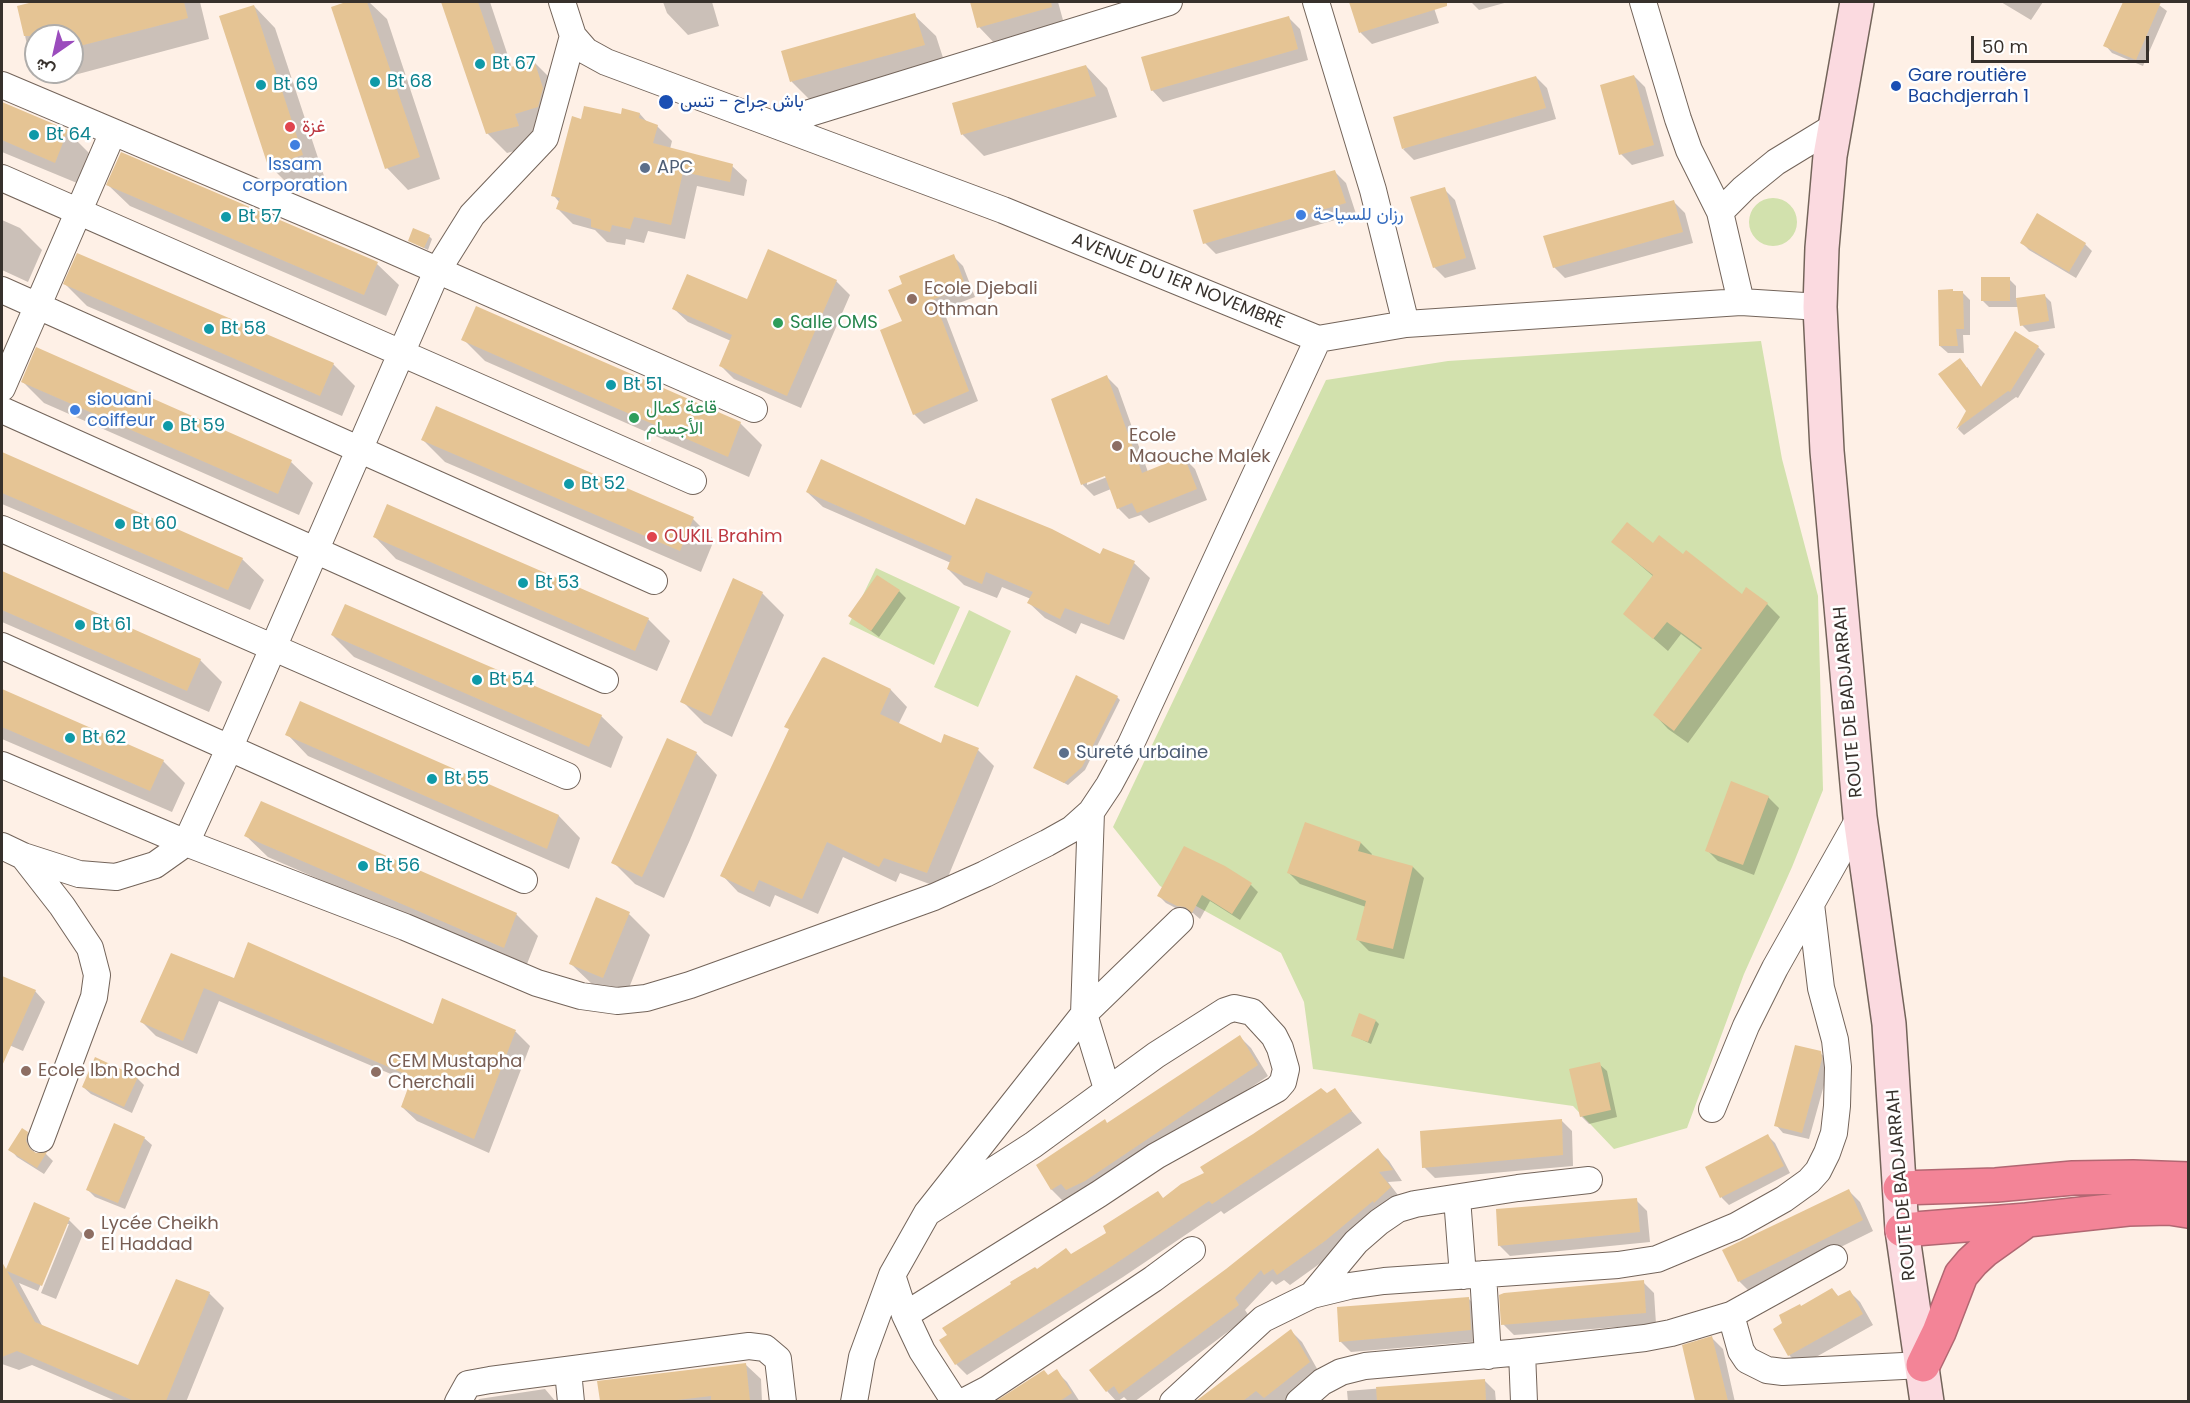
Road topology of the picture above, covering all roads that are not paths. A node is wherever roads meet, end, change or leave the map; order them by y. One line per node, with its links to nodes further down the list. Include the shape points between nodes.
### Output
1 (562, 2): 6 (street)
2 (1169, 2): 8 (street)
3 (1316, 2): 19 (street, via 1373,190)
4 (1643, 2): 13 (street, via 1685,140)
5 (1857, 2): 9 (main road, ROUTE DE BADJARRAH)
6 (573, 36): 8 (street, AVENUE DU 1ER NOVEMBRE, via 586,51 606,62); 14 (street, via 544,138 472,216)
7 (2, 85): 10 (street)
8 (774, 124): 20 (street, AVENUE DU 1ER NOVEMBRE, via 1003,210)
9 (1835, 126): 13 (street, via 1776,162); 18 (main road, ROUTE DE BADJARRAH)
10 (113, 132): 12 (street); 14 (street)
11 (2, 178): 12 (street)
12 (79, 212): 17 (street); 21 (street)
13 (1720, 212): 16 (street)
14 (437, 270): 21 (street); 23 (street)
15 (2, 290): 17 (street)
16 (1741, 302): 18 (street); 19 (street)
17 (37, 306): 22 (street); 25 (street)
18 (1820, 308): 37 (main road, ROUTE DE BADJARRAH, via 1827,451)
19 (1406, 324): 20 (street)
20 (1318, 339): 36 (street, via 1130,746)
21 (400, 352): 25 (street); 26 (street)
22 (2, 388)
23 (754, 409)
24 (2, 410): 28 (street)
25 (357, 450): 28 (street); 29 (street)
26 (693, 481)
27 (2, 530): 31 (street)
28 (315, 552): 31 (street); 32 (street)
29 (654, 581)
30 (2, 646): 33 (street)
31 (272, 649): 33 (street); 35 (street)
32 (605, 680)
33 (229, 749): 38 (street); 40 (street)
34 (2, 765): 38 (street)
35 (567, 776)
36 (1091, 812): 38 (street, via 1047,843 934,897 690,985 646,998 616,1001 537,983 405,927); 43 (street)
37 (1860, 817): 41 (street); 49 (main road, ROUTE DE BADJARRAH, via 1889,1024)
38 (186, 843): 39 (street, via 155,865 117,877 78,874)
39 (12, 851): 46 (street, via 62,906 90,948 97,975 94,997)
40 (524, 880)
41 (1811, 904): 45 (street, via 1750,1017); 58 (street, via 1821,988 1835,1040 1838,1077 1834,1133 1818,1171 1809,1181 1736,1226 1657,1259)
42 (1180, 921): 43 (street)
43 (1084, 1014): 44 (street); 52 (street)
44 (1107, 1089): 52 (street, via 1033,1145); 60 (street, via 1234,1008 1258,1017 1274,1036 1285,1063 1285,1076 1277,1089 1156,1156)
45 (1712, 1109)
46 (41, 1139)
47 (2188, 1179): 49 (highway, via 2133,1176)
48 (1589, 1180): 50 (street)
49 (1900, 1188): 54 (main road, ROUTE DE BADJARRAH)
50 (1457, 1198): 58 (street); 59 (street, via 1398,1209 1379,1221)
51 (2188, 1211): 53 (highway, via 2128,1209)
52 (927, 1213): 57 (street)
53 (2027, 1220): 54 (highway); 64 (highway, via 1985,1250 1961,1275)
54 (1902, 1230): 64 (main road, ROUTE DE BADJARRAH)
55 (1192, 1250): 71 (street, via 998,1383)
56 (1834, 1258): 61 (street)
57 (892, 1275): 60 (street); 69 (street, via 862,1357)
58 (1473, 1275): 59 (street, via 1384,1281); 63 (street)
59 (1312, 1295): 72 (street, via 1263,1319)
60 (905, 1315): 70 (street, via 922,1351)
61 (1731, 1315): 62 (street, via 1646,1338); 64 (street, via 1741,1351 1747,1360 1767,1370)
62 (1522, 1352): 63 (street); 74 (street)
63 (1488, 1356): 73 (street, via 1365,1366 1322,1382)
64 (1923, 1365): 75 (main road, ROUTE DE BADJARRAH)
65 (568, 1371): 66 (street, via 468,1384); 67 (street); 68 (street, via 749,1346 765,1348 778,1359)
66 (458, 1401)
67 (571, 1401)
68 (783, 1401)
69 (854, 1401)
70 (955, 1401)
71 (963, 1401)
72 (1173, 1401)
73 (1299, 1401)
74 (1524, 1401)
75 (1927, 1401)

